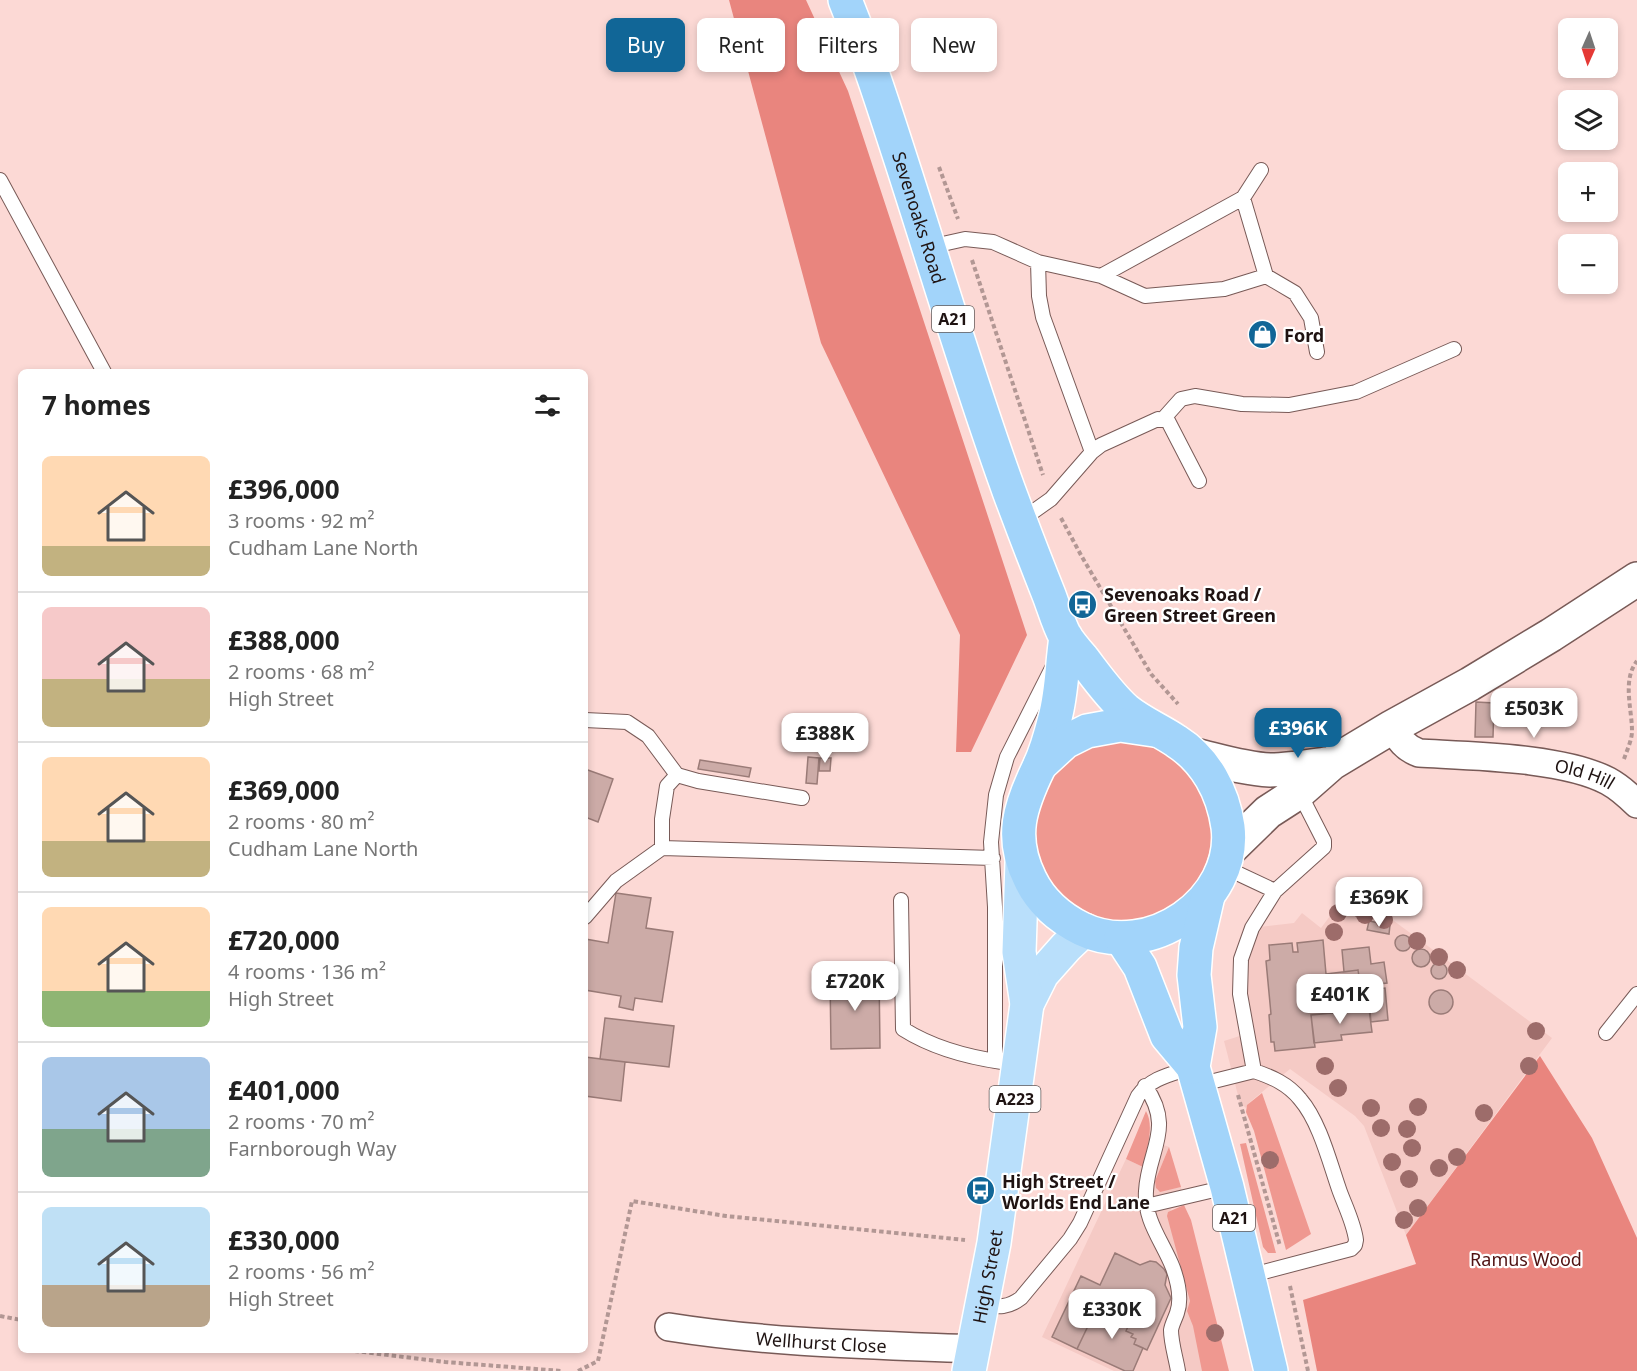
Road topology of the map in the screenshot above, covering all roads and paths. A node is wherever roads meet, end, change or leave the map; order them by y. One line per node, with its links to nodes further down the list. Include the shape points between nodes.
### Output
1 (845, 0): 7 (highway, Sevenoaks Road / A21)
2 (937, 163): 6 (path)
3 (1261, 170): 5 (lane)
4 (0, 180): 13 (lane)
5 (1243, 198): 9 (lane); 10 (lane)
6 (965, 240): 7 (lane); 8 (lane, via 993,242); 17 (path)
7 (929, 247): 18 (highway, Sevenoaks Road / A21)
8 (1038, 262): 9 (lane); 15 (lane, via 1043,317)
9 (1101, 276): 10 (lane, via 1145,296 1224,289)
10 (1266, 276): 12 (lane, via 1295,293 1311,318)
11 (1454, 349): 14 (lane, via 1356,392 1289,405 1242,404 1195,396 1181,399)
12 (1317, 352)
13 (102, 369)
14 (1164, 418): 15 (lane); 16 (lane)
15 (1092, 452): 17 (lane)
16 (1199, 481)
17 (1051, 499): 18 (lane); 22 (path, via 1152,674)
18 (1020, 522): 20 (highway, Sevenoaks Road / A21)
19 (1637, 579): 24 (street, via 1470,684)
20 (1066, 637): 25 (highway, A21, via 1124,708); 28 (highway, A21, via 1056,715); 36 (lane, via 1007,757 996,795 991,842)
21 (1637, 661): 29 (path, via 1628,691 1632,734 1624,760)
22 (1184, 711)
23 (588, 720): 30 (lane, via 627,722 648,736)
24 (1392, 727): 27 (street); 33 (street, Old Hill, via 1401,742 1419,753 1558,766 1607,780)
25 (1154, 729): 26 (highway); 28 (highway, via 1120,725 1087,731 1065,742)
26 (1195, 755): 27 (street, via 1271,770); 35 (highway, via 1223,802 1228,830)
27 (1332, 763): 31 (street)
28 (1040, 765): 36 (highway, via 1030,781 1020,810 1018,840)
29 (1630, 765)
30 (677, 775): 32 (lane); 34 (lane, via 667,786)
31 (1299, 792): 35 (street, via 1268,812); 37 (lane, via 1324,847)
32 (802, 798)
33 (1637, 804)
34 (662, 848): 36 (lane); 40 (lane, via 616,881)
35 (1226, 859): 37 (lane); 38 (highway)
36 (1007, 860): 41 (highway, via 1059,916); 44 (main road, High Street / A223); 46 (lane)
37 (1275, 891): 47 (lane, via 1252,928 1240,959 1240,994)
38 (1208, 896): 42 (highway, via 1177,923 1148,935); 48 (highway, A21, via 1194,975 1200,1027)
39 (901, 900): 46 (lane, via 903,1029 945,1050)
40 (588, 914)
41 (1084, 930): 42 (highway); 44 (main road, High Street / A223, via 1042,974)
42 (1121, 938): 48 (highway, A21, via 1140,967 1167,1036)
43 (1637, 994): 45 (lane)
44 (1028, 1004): 46 (main road, High Street / A223)
45 (1606, 1033)
46 (1008, 1063): 52 (main road, High Street / A223)
47 (1254, 1071): 48 (lane); 53 (lane, via 1273,1077 1302,1100 1323,1145 1356,1240 1351,1249)
48 (1196, 1076): 49 (lane, via 1152,1081); 50 (highway, A21)
49 (1145, 1086): 51 (lane, via 1156,1106 1159,1128 1146,1184); 54 (lane, via 1070,1239 1012,1305)
50 (1227, 1187): 51 (lane); 53 (highway, A21)
51 (1146, 1206): 62 (lane, via 1173,1268 1180,1296 1172,1330)
52 (994, 1243): 54 (main road, High Street / A223); 61 (path, via 726,1216 632,1201 598,1361)
53 (1248, 1276): 63 (highway, A21)
54 (983, 1305): 59 (main road, High Street / A223)
55 (0, 1316): 56 (path)
56 (18, 1319)
57 (669, 1327): 59 (street, Wellhurst Close)
58 (372, 1353): 60 (path)
59 (971, 1360)
60 (562, 1371)
61 (578, 1371)
62 (1179, 1371)
63 (1270, 1371)

